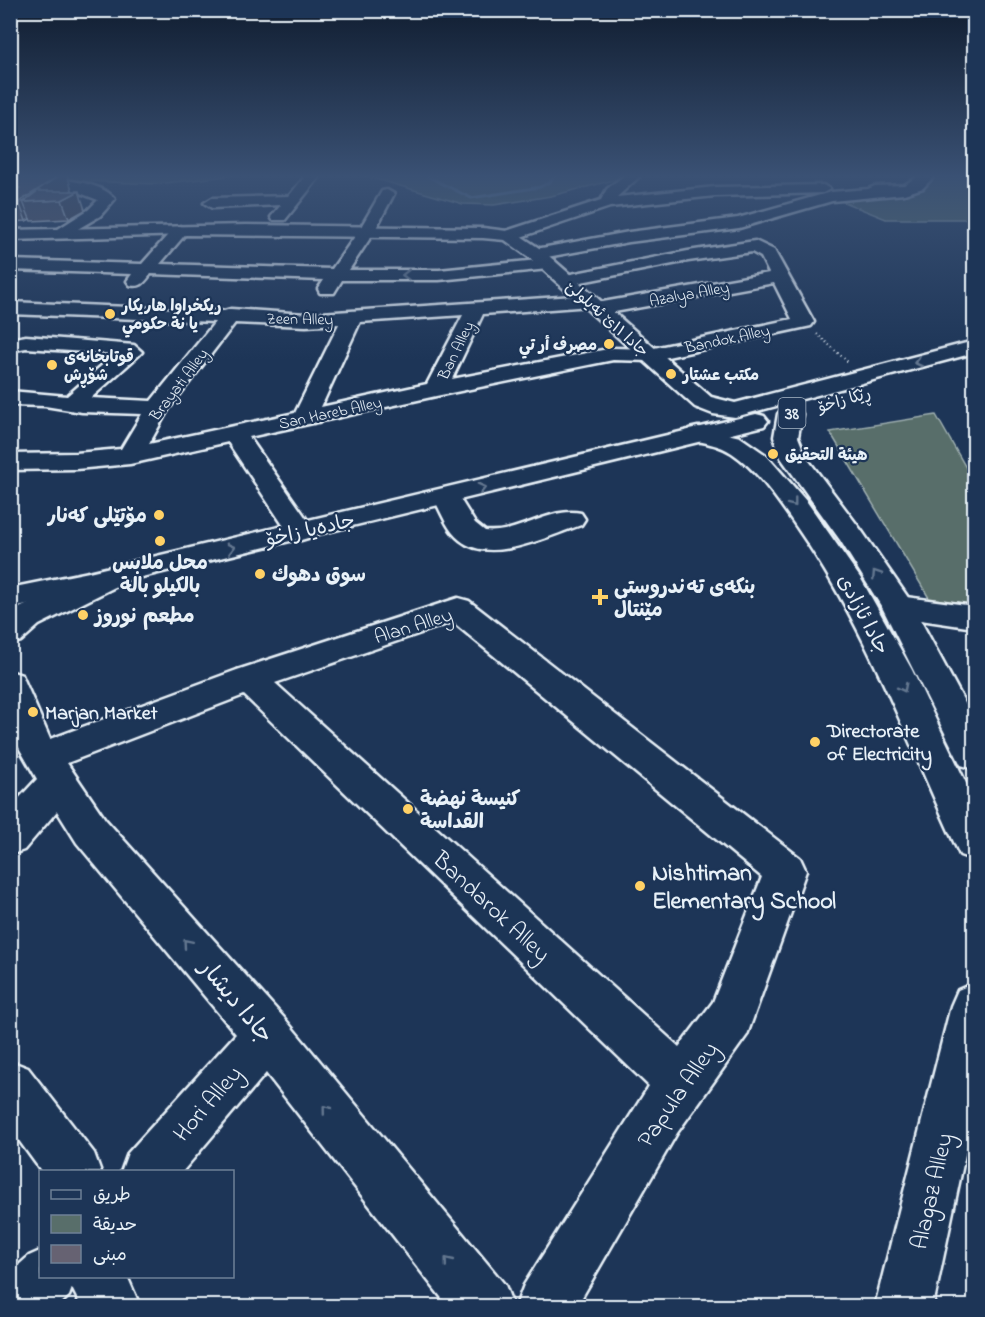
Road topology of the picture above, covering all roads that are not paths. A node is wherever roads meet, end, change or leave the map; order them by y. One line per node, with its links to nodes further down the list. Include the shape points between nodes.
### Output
1 (175, 236): 7 (main road)
2 (363, 236): 8 (main road)
3 (509, 236): 5 (main road, جادا ١١ێ ئه‌یلولێ)
4 (638, 236): 5 (main road)
5 (542, 259): 9 (main road); 11 (main road, جادا ١١ێ ئه‌یلولێ)
6 (10, 265): 7 (main road)
7 (146, 270): 8 (main road); 14 (main road)
8 (337, 274): 9 (main road, one-way to 8); 19 (main road)
9 (439, 275): 16 (main road)
10 (779, 277): 11 (main road, via 768,254 755,246); 12 (main road, Azalya Alley); 22 (main road, Bandok Alley, via 804,322)
11 (566, 280): 12 (main road, جادا ١١ێ ئه‌یلولێ)
12 (594, 305): 15 (main road, Zeen Alley); 22 (main road, جادا ١١ێ ئه‌یلولێ)
13 (10, 308): 14 (main road, Zeen Alley)
14 (108, 310): 17 (main road, Zeen Alley)
15 (474, 310): 16 (main road, Zeen Alley); 25 (main road, Ban Alley)
16 (431, 313): 18 (main road, Zeen Alley)
17 (231, 315): 19 (main road, Zeen Alley); 28 (main road, Brayati Alley)
18 (352, 318): 19 (main road, Zeen Alley); 31 (main road)
19 (306, 320)
20 (10, 345): 27 (main road, via 26,342 131,352)
21 (975, 347): 29 (main road, ڕێکا زاخۆ / 38, one-way to 29)
22 (650, 355): 24 (main road, جادا ١١ێ ئه‌یلولێ); 25 (main road, San Hareb Alley, via 613,354)
23 (975, 362): 30 (main road, ڕێکا زاخۆ / 38)
24 (675, 377): 29 (main road, جادا ١١ێ ئه‌یلولێ, via 708,405); 35 (main road, via 697,407 697,422 635,439 616,447)
25 (436, 389): 31 (main road, San Hareb Alley)
26 (10, 398): 27 (main road)
27 (72, 403): 28 (main road)
28 (157, 408): 34 (main road, Brayati Alley)
29 (735, 410)
30 (790, 414): 33 (main road, ڕێکا زاخۆ / 38); 36 (main road, جادا ئازادی, via 786,437)
31 (304, 418): 32 (main road, San Hareb Alley)
32 (235, 434): 34 (main road, San Hareb Alley); 41 (main road)
33 (698, 434): 35 (main road, ڕێکا زاخۆ / 38); 38 (main road, جادا ئازادی, via 731,442)
34 (130, 456): 37 (main road, San Hareb Alley)
35 (608, 456): 39 (main road, جادەیا زاخۆ, one-way to 35)
36 (794, 458): 38 (main road, via 769,458); 44 (main road, جادا ئازادی, one-way to 36)
37 (10, 462)
38 (762, 466): 52 (main road, جادا ئازادی, one-way to 52, via 844,574 925,732)
39 (446, 497): 40 (main road, via 469,535 480,542 497,543); 41 (main road, جادەیا زاخۆ)
40 (571, 519)
41 (301, 531): 42 (main road, جادەیا زاخۆ, one-way to 41)
42 (108, 578): 43 (main road, جادەیا زاخۆ); 46 (main road, via 28,617)
43 (10, 599)
44 (898, 607): 45 (main road); 49 (main road, جادا ئازادی)
45 (975, 617)
46 (10, 633)
47 (249, 680): 50 (main road, Alan Alley); 53 (main road, Alan Alley, via 458,609); 56 (main road, Bandarok Alley)
48 (10, 684): 50 (main road, جادا دیشار, via 26,727)
49 (975, 754)
50 (50, 770): 51 (main road); 55 (main road, جادا دیشار, one-way to 50, via 113,858)
51 (10, 837)
52 (975, 842)
53 (785, 871): 56 (main road, Papula Alley, via 730,1018)
54 (975, 1005): 66 (main road, Alagaz Alley)
55 (267, 1035): 59 (main road, Hori Alley); 64 (main road, جادا دیشار, one-way to 55)
56 (682, 1083): 65 (main road, Papula Alley)
57 (10, 1086): 58 (main road)
58 (73, 1170)
59 (149, 1170)
60 (47, 1278): 62 (main road)
61 (97, 1278): 63 (main road)
62 (17, 1306)
63 (111, 1306)
64 (484, 1306)
65 (545, 1306)
66 (904, 1306)

